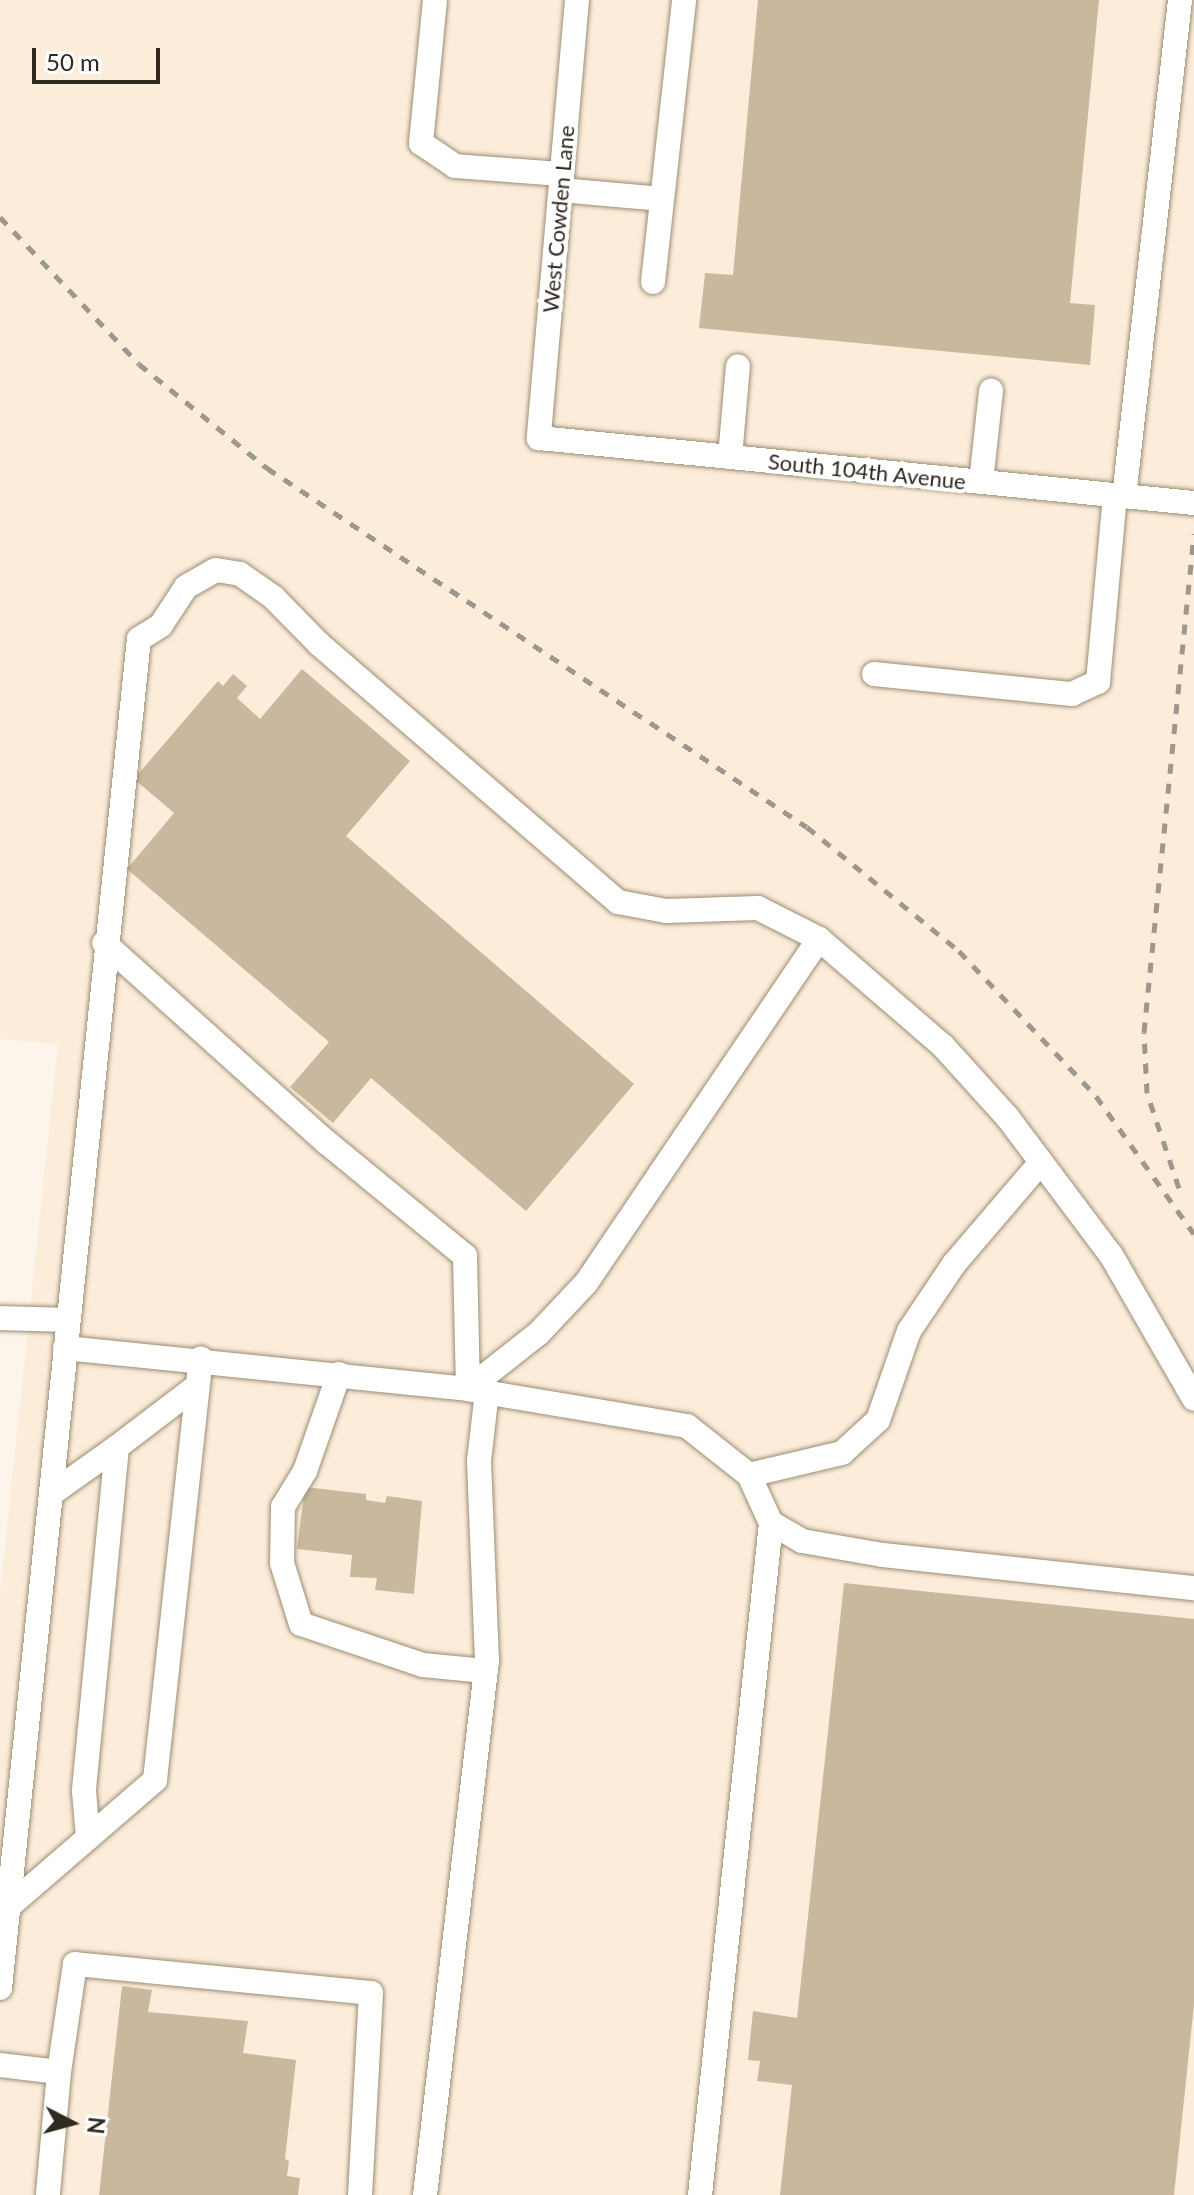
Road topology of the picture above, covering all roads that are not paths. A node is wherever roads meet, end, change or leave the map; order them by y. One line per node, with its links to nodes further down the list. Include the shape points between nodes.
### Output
1 (435, 0): 5 (street, via 421,143 455,166)
2 (577, 0): 5 (street, West Cowden Lane)
3 (684, 0): 6 (street)
4 (1180, 0): 13 (street)
5 (561, 182): 6 (street); 10 (street, West Cowden Lane)
6 (662, 199): 7 (street)
7 (653, 282)
8 (738, 366): 11 (street)
9 (991, 391): 12 (street)
10 (539, 438): 11 (street, South 104th Avenue)
11 (730, 457): 12 (street, South 104th Avenue)
12 (981, 482): 13 (street, South 104th Avenue)
13 (1120, 496): 14 (street, South 104th Avenue); 15 (street, via 1098,682 1072,694)
14 (1194, 503)
15 (874, 674)
16 (819, 939): 17 (street, via 758,908 666,911 618,902 319,644 273,597 240,574 216,570 186,587 161,625 139,639); 18 (street, via 943,1046); 25 (street, via 586,1283)
17 (104, 943): 20 (street); 25 (street, via 326,1142 465,1256)
18 (1041, 1162): 26 (street, via 1111,1255); 28 (street, via 954,1264 909,1331 878,1420 842,1453)
19 (0, 1318): 20 (street)
20 (67, 1320): 21 (street)
21 (65, 1348): 22 (street); 29 (street)
22 (201, 1359): 23 (street); 24 (street)
23 (339, 1374): 25 (street); 32 (street, via 305,1471 283,1507 282,1563 301,1624 423,1665)
24 (197, 1386): 27 (street); 33 (street, via 155,1780)
25 (477, 1390): 28 (street, via 687,1426); 32 (street)
26 (1194, 1399)
27 (117, 1447): 29 (street); 33 (street, via 84,1791)
28 (749, 1475): 30 (street)
29 (51, 1494): 34 (street)
30 (771, 1523): 31 (street, via 802,1541 883,1555); 41 (street)
31 (1191, 1586)
32 (485, 1671): 40 (street)
33 (88, 1838): 34 (street)
34 (8, 1907): 35 (street)
35 (0, 1988)
36 (0, 2065): 37 (street)
37 (59, 2072): 38 (street); 39 (street, via 75,1964 371,1993)
38 (48, 2193)
39 (360, 2195)
40 (425, 2195)
41 (700, 2195)

